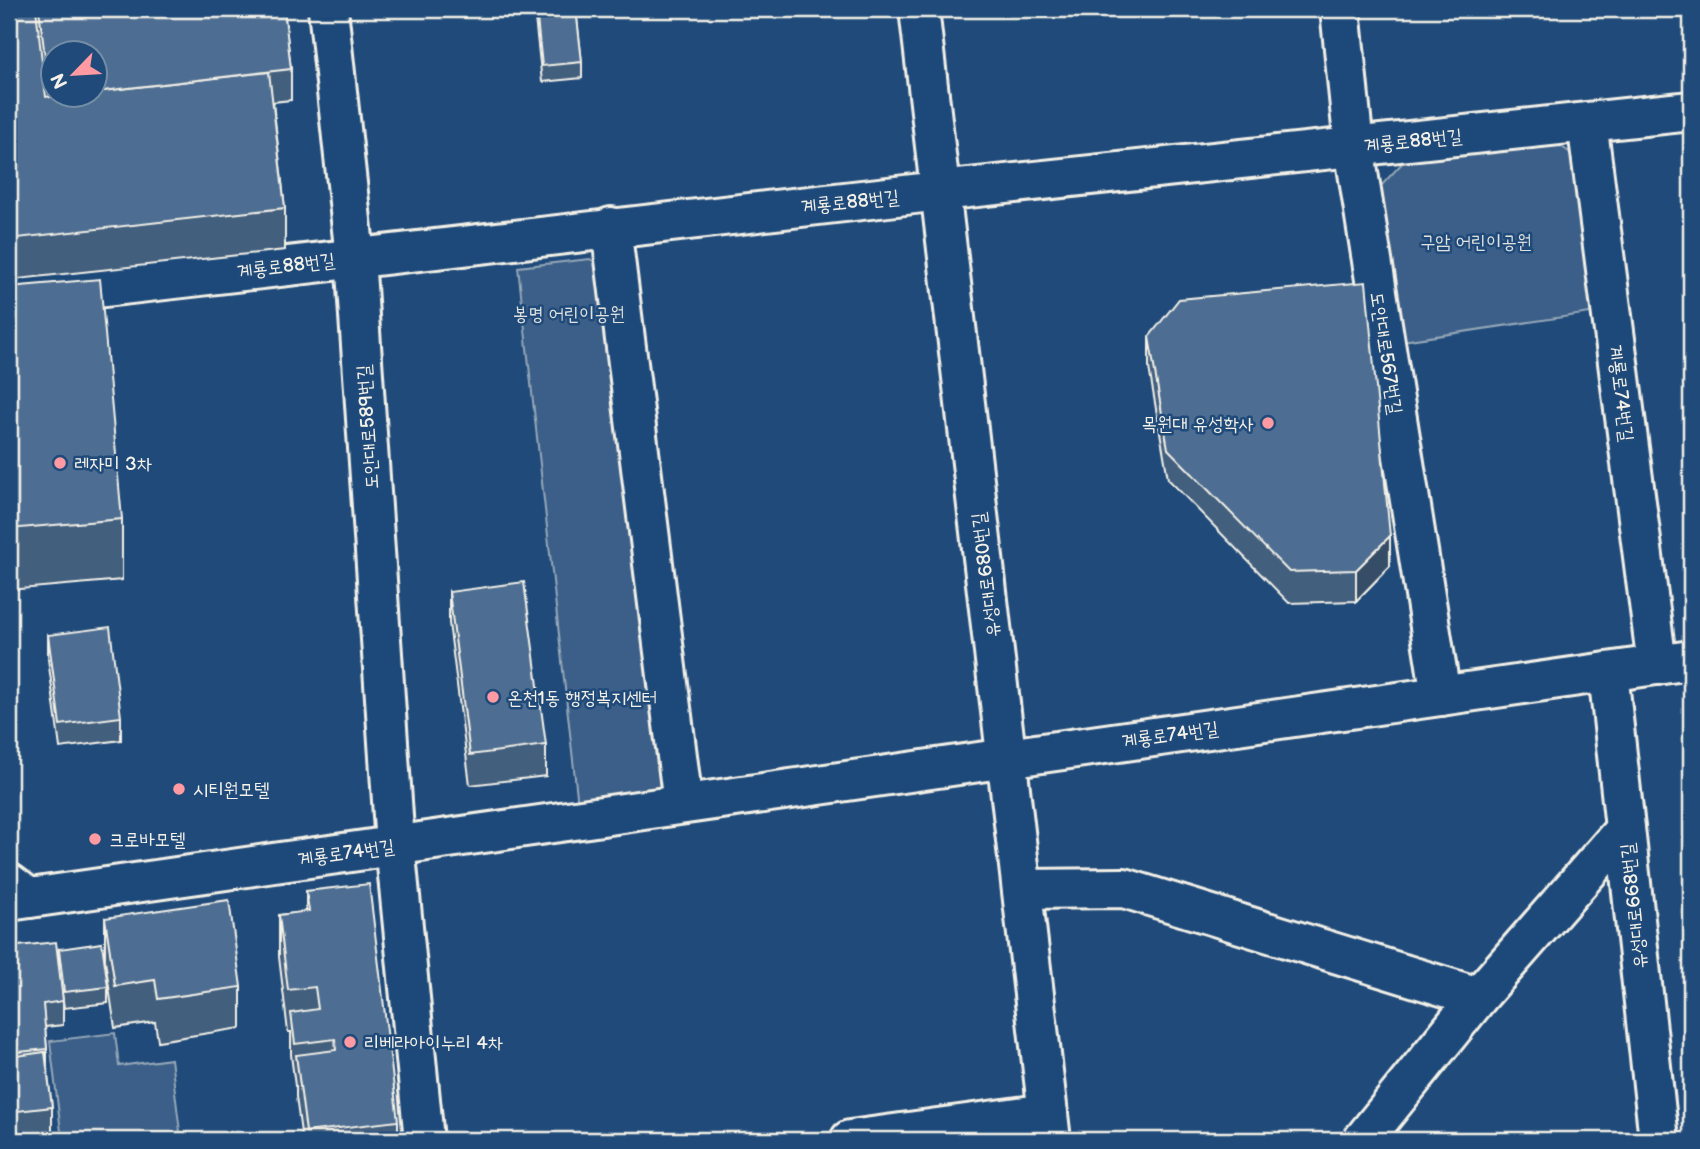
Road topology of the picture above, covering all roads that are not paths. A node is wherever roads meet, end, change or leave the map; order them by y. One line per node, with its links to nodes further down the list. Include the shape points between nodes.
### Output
1 (328, 9): 9 (street, 도안대로589번길)
2 (919, 9): 7 (street, 유성대로680번길)
3 (1340, 9): 6 (street, 도안대로567번길)
4 (1691, 111): 5 (street, 계룡로88번길)
5 (1587, 122): 6 (street, 계룡로88번길); 11 (street, 계룡로74번길)
6 (1354, 147): 7 (street, 계룡로88번길); 13 (street, 도안대로567번길)
7 (940, 191): 8 (street, 계룡로88번길); 14 (street, 유성대로680번길)
8 (611, 228): 9 (street, 계룡로88번길); 15 (street)
9 (355, 257): 10 (street, 계룡로88번길); 17 (street, 도안대로589번길)
10 (9, 298)
11 (1674, 662): 12 (street, 계룡로74번길)
12 (1608, 672): 13 (street, 계룡로74번길); 16 (street, 유성대로668번길)
13 (1441, 696): 14 (street, 계룡로74번길)
14 (1006, 757): 15 (street, 계룡로74번길); 18 (street, 유성대로680번길)
15 (683, 804): 17 (street, 계룡로74번길)
16 (1625, 829): 20 (street); 25 (street, 유성대로668번길)
17 (395, 845): 19 (street, 계룡로74번길); 22 (street, 도안대로589번길)
18 (1022, 889): 20 (street, via 1124,888); 21 (street, 유성대로680번길)
19 (16, 894)
20 (1478, 997): 24 (street)
21 (1049, 1127): 23 (street)
22 (424, 1140)
23 (849, 1140)
24 (1363, 1140)
25 (1659, 1140)

